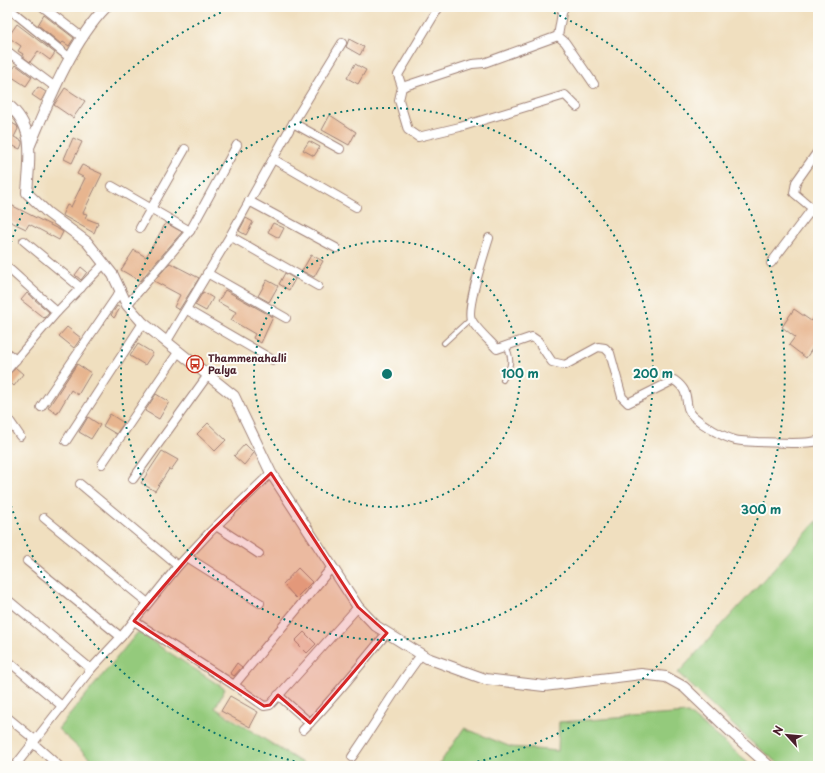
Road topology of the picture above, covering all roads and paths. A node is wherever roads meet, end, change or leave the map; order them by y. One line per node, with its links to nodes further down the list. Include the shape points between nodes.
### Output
1 (7, 7): 10 (street)
2 (43, 7): 7 (street)
3 (439, 7): 13 (street, via 398,75)
4 (564, 7): 6 (street)
5 (103, 8): 7 (street)
6 (558, 36): 11 (street); 13 (street, via 484,63 472,64)
7 (83, 38): 10 (street)
8 (342, 43): 16 (street)
9 (7, 51): 12 (street)
10 (70, 58): 12 (street)
11 (594, 84)
12 (54, 87): 18 (street)
13 (402, 87): 15 (street, via 399,100 408,130 418,138 566,95)
14 (7, 104): 18 (street, via 16,111 29,135)
15 (577, 107)
16 (293, 123): 20 (street); 22 (street)
17 (237, 144): 29 (street)
18 (29, 147): 35 (street, via 27,193 48,213 87,242)
19 (185, 149): 26 (street)
20 (340, 149)
21 (818, 150): 27 (street, via 796,182 794,193)
22 (272, 159): 24 (street); 25 (street)
23 (112, 186): 26 (street)
24 (249, 201): 30 (street); 33 (street)
25 (356, 207)
26 (151, 208): 28 (street); 29 (street)
27 (815, 211): 34 (street)
28 (140, 228)
29 (190, 231): 41 (street)
30 (230, 236): 37 (street); 38 (street)
31 (489, 238): 45 (street, via 476,281 470,311)
32 (24, 241): 39 (street)
33 (336, 248)
34 (771, 263)
35 (104, 264): 39 (street); 40 (street)
36 (7, 267): 43 (street)
37 (207, 273): 42 (street); 44 (street)
38 (318, 286)
39 (81, 288): 43 (street)
40 (121, 290): 41 (street); 57 (street)
41 (127, 305): 46 (street)
42 (187, 310): 47 (street); 53 (street)
43 (57, 312): 52 (street)
44 (286, 318)
45 (471, 319): 48 (lane); 49 (street, via 497,350)
46 (143, 323): 47 (street); 60 (street)
47 (167, 342): 50 (street)
48 (444, 343)
49 (506, 346): 56 (lane, via 511,356 511,366); 61 (street, via 532,337 538,341 552,362 565,365 598,347 605,348 610,353 622,397 628,403 674,380 682,386 687,395 688,409 692,415 713,430 736,441)
50 (180, 352): 55 (street); 62 (street)
51 (7, 353): 52 (street)
52 (16, 360): 54 (street)
53 (273, 360)
54 (7, 370)
55 (208, 375): 63 (street, via 234,396); 64 (street)
56 (503, 380)
57 (41, 407)
58 (7, 418): 59 (street)
59 (20, 436)
60 (66, 441)
61 (818, 441)
62 (102, 464)
63 (271, 473): 67 (street); 72 (street)
64 (133, 479)
65 (80, 484): 71 (street)
66 (44, 518): 74 (street)
67 (216, 526): 68 (street); 69 (street)
68 (259, 554)
69 (187, 557): 71 (street); 75 (street)
70 (27, 561): 79 (street)
71 (178, 566): 74 (street)
72 (332, 567): 76 (street); 83 (street)
73 (7, 600): 82 (street)
74 (148, 603): 77 (street)
75 (260, 603)
76 (358, 607): 78 (street, via 376,626); 84 (street)
77 (134, 621): 79 (street); 83 (street)
78 (387, 633): 80 (street); 87 (street)
79 (121, 637): 82 (street)
80 (421, 655): 90 (street); 93 (street, via 485,679 544,686 641,674 666,677 684,687)
81 (7, 660): 85 (street)
82 (91, 670): 85 (street)
83 (234, 684): 84 (street, via 264,706 270,705)
84 (278, 695): 87 (street)
85 (62, 706): 89 (street)
86 (7, 717): 89 (street)
87 (310, 723): 88 (street)
88 (303, 730)
89 (34, 742): 91 (street); 92 (street)
90 (352, 757)
91 (14, 766)
92 (58, 766)
93 (770, 766)

